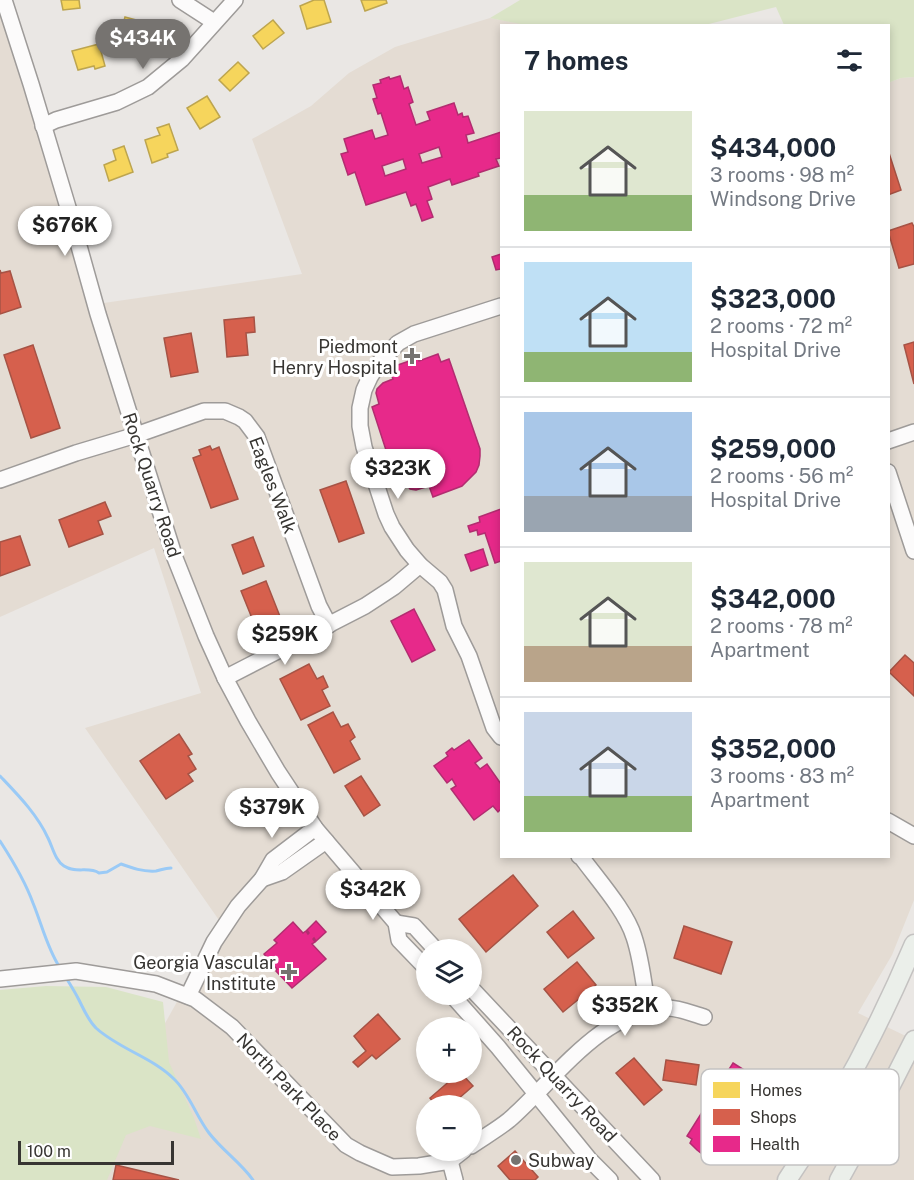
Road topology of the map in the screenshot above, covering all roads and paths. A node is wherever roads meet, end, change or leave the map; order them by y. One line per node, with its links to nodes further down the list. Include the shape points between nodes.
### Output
1 (4, 0): 5 (street, Rock Quarry Road)
2 (180, 0): 4 (street)
3 (235, 0): 4 (street)
4 (214, 22): 5 (street, via 182,58 148,87 117,102)
5 (43, 126): 8 (street, Rock Quarry Road)
6 (500, 306): 13 (street, via 414,334 398,343 378,364 364,390 360,426 376,487 392,528)
7 (914, 432): 9 (street)
8 (136, 435): 11 (street, Eagles Walk); 14 (street, Eagles Walk, via 209,410 230,412 245,421 262,449); 15 (street, Rock Quarry Road, via 175,558)
9 (890, 440)
10 (890, 478): 12 (street)
11 (0, 480)
12 (914, 551)
13 (420, 565): 14 (street, via 382,596); 16 (street, via 445,590 454,626)
14 (329, 625): 15 (street)
15 (225, 678): 18 (street, Rock Quarry Road)
16 (500, 736)
17 (890, 822): 19 (street)
18 (315, 828): 20 (street, Rock Quarry Road); 22 (street, via 273,860)
19 (914, 836)
20 (326, 841): 22 (street, via 282,872); 23 (street, Rock Quarry Road)
21 (582, 858): 31 (street, via 634,935)
22 (262, 879): 28 (street, via 222,929)
23 (396, 923): 24 (street, Rock Quarry Road, via 414,926); 26 (street, Rock Quarry Road, via 399,940)
24 (426, 939)
25 (914, 944): 34 (main road)
26 (416, 958)
27 (0, 979): 28 (street, North Park Place, via 76,971 156,984)
28 (188, 996): 39 (street, North Park Place, via 232,1027 346,1145 360,1154 392,1167)
29 (482, 1000): 36 (street, Rock Quarry Road)
30 (461, 1005): 37 (street, Rock Quarry Road)
31 (648, 1011): 32 (street, via 670,1008); 36 (street, via 625,1018 599,1035)
32 (704, 1017)
33 (914, 1040): 35 (main road)
34 (854, 1069)
35 (899, 1070)
36 (554, 1076): 37 (street); 44 (street, Rock Quarry Road)
37 (537, 1093): 38 (street, via 508,1121); 43 (street, Rock Quarry Road)
38 (482, 1139)
39 (450, 1161): 42 (street)
40 (797, 1165): 45 (main road)
41 (847, 1165): 46 (main road)
42 (455, 1180)
43 (610, 1180)
44 (652, 1180)
45 (787, 1180)
46 (839, 1180)

